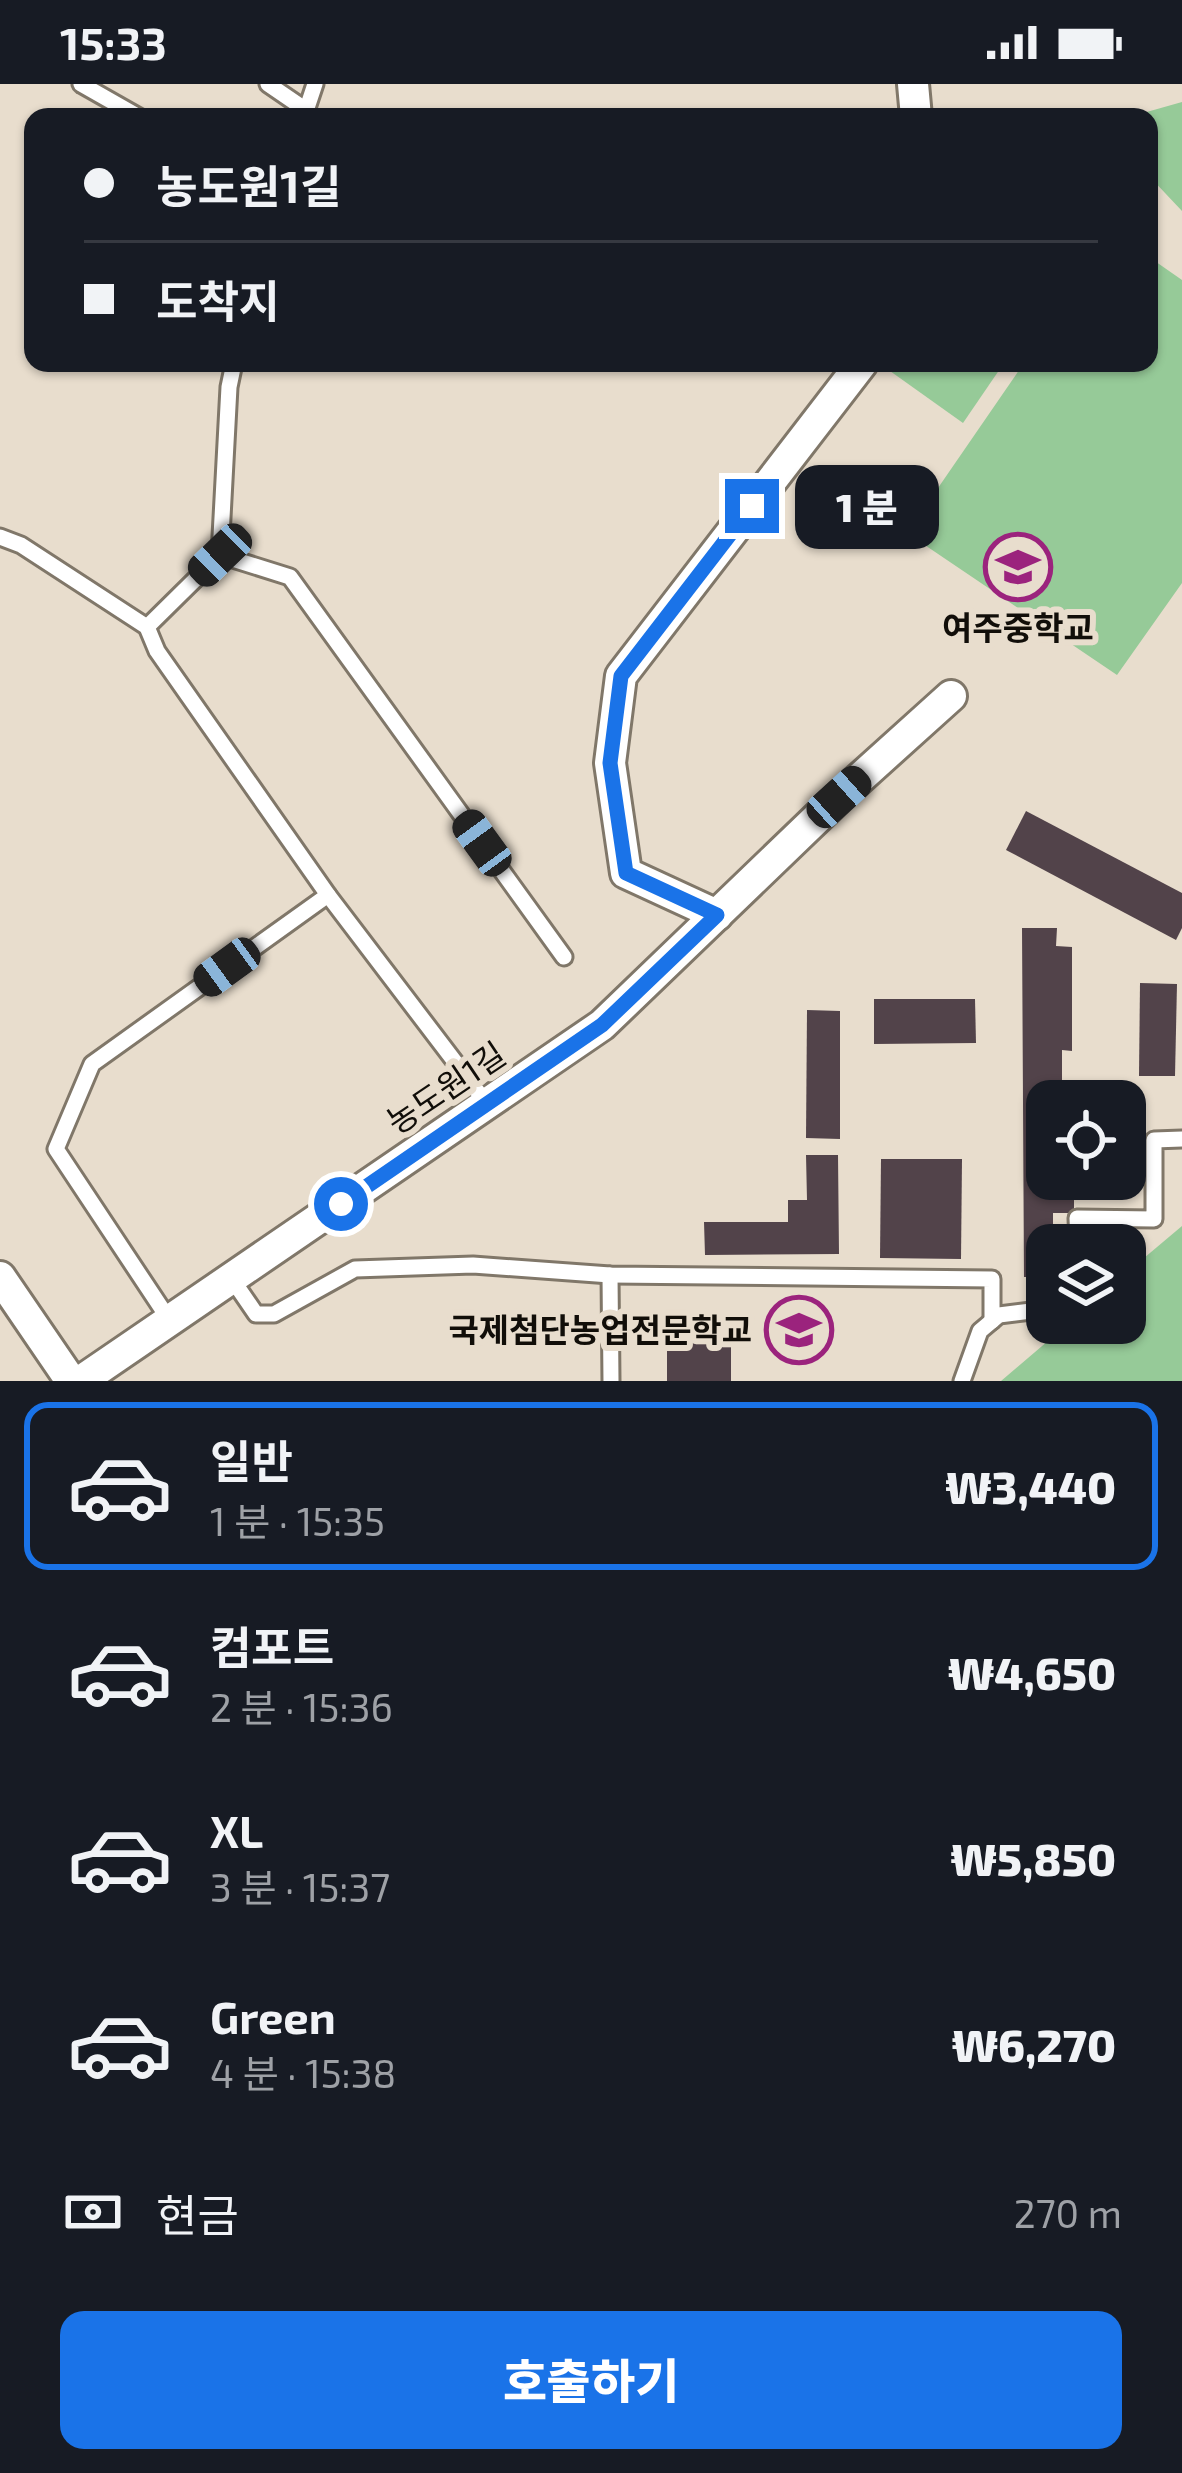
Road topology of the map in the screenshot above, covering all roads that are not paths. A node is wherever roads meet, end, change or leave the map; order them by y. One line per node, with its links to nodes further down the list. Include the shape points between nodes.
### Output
1 (81, 84): 3 (lane)
2 (268, 84): 4 (lane)
3 (123, 108)
4 (298, 108)
5 (232, 372): 8 (lane)
6 (855, 372): 12 (street, via 621,676 610,763 626,873)
7 (0, 537): 9 (lane)
8 (220, 555): 9 (lane); 13 (lane, via 290,577)
9 (147, 626): 11 (lane)
10 (951, 696): 12 (street, 농도원1길)
11 (328, 895): 14 (lane); 21 (lane, via 92,1064 56,1149)
12 (717, 915): 14 (street, 농도원1길, via 602,1025)
13 (564, 957)
14 (487, 1104): 19 (street, 농도원1길)
15 (1182, 1139): 16 (lane, via 1154,1140 1154,1219 1077,1218)
16 (1077, 1224)
17 (610, 1275): 19 (lane, via 473,1264 355,1269 274,1313 256,1314); 22 (lane, via 992,1279); 25 (lane)
18 (0, 1277): 23 (street)
19 (232, 1279): 21 (street, 농도원1길)
20 (1026, 1312): 22 (lane)
21 (170, 1321): 24 (street, 농도원1길)
22 (992, 1321): 26 (lane, via 980,1330)
23 (70, 1381)
24 (81, 1381)
25 (611, 1381)
26 (962, 1381)

